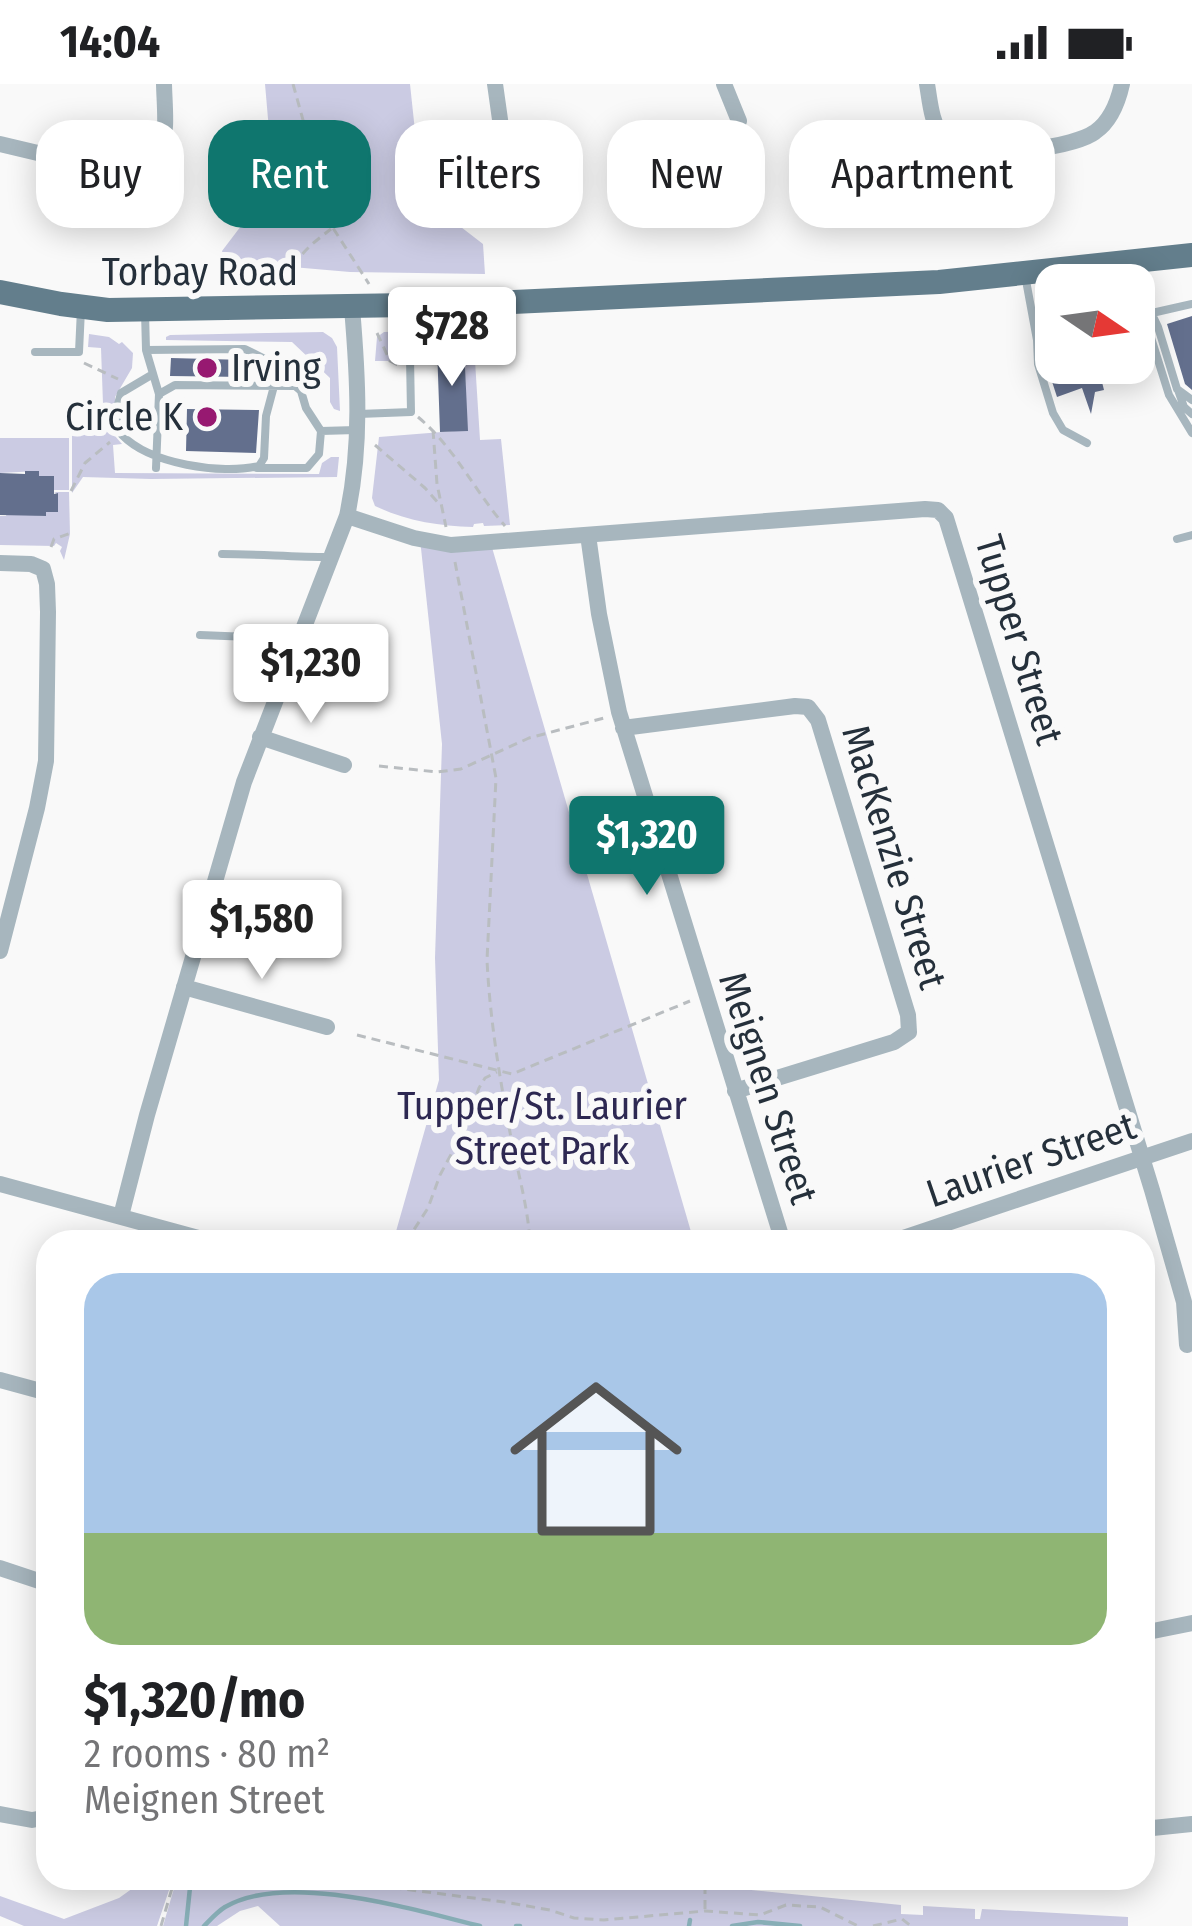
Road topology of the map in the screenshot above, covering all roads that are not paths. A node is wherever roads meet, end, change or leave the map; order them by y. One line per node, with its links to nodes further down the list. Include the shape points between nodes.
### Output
1 (164, 84): 8 (street, via 162,150 139,170)
2 (496, 84): 6 (street)
3 (724, 84): 7 (street)
4 (927, 84): 5 (street, via 940,134 986,153 1060,145 1097,131)
5 (1122, 84)
6 (500, 120)
7 (738, 120)
8 (0, 144)
9 (1192, 255): 10 (main road, Torbay Road)
10 (1127, 262): 11 (main road, Torbay Road)
11 (1025, 274): 15 (main road, Torbay Road); 33 (lane, via 1053,412 1063,430)
12 (0, 292): 14 (main road, Torbay Road)
13 (1192, 304): 17 (lane)
14 (81, 308): 16 (main road, Torbay Road); 20 (lane, via 79,352)
15 (352, 308): 16 (main road, Torbay Road); 30 (street)
16 (146, 310): 19 (lane)
17 (1155, 312)
18 (1155, 322): 26 (lane)
19 (146, 350): 23 (lane); 25 (lane, via 250,351)
20 (35, 352)
21 (1155, 352): 32 (lane, via 1168,395)
22 (410, 358): 30 (lane, via 411,412)
23 (153, 374): 27 (lane); 34 (lane, via 121,393 118,404 122,435)
24 (274, 386): 25 (lane); 27 (lane, via 175,380); 36 (lane, via 264,458)
25 (295, 386): 31 (lane)
26 (1178, 389): 28 (lane); 29 (lane)
27 (159, 394): 34 (lane)
28 (1192, 400)
29 (1192, 414)
30 (358, 422): 31 (lane); 37 (street)
31 (321, 430): 36 (lane, via 319,454 307,468)
32 (1192, 433)
33 (1087, 443)
34 (157, 454): 35 (lane); 36 (lane, via 198,468)
35 (156, 468)
36 (255, 468)
37 (347, 516): 38 (street, Tupper Street, via 451,545); 42 (street)
38 (588, 535): 46 (street, Meignen Street); 54 (street, Tupper Street, via 925,509 946,518)
39 (1192, 535): 40 (lane)
40 (1177, 539)
41 (222, 554): 42 (lane)
42 (331, 557): 45 (street)
43 (0, 563): 49 (street, via 43,569 48,650 46,760)
44 (200, 635): 45 (lane)
45 (296, 646): 47 (street)
46 (623, 728): 52 (street, Meignen Street); 52 (street, MacKenzie Street, via 808,707 818,720 909,1032)
47 (260, 737): 48 (street); 50 (street)
48 (344, 765)
49 (0, 951)
50 (184, 987): 51 (street); 56 (street)
51 (327, 1027)
52 (736, 1091): 58 (street, Meignen Street)
53 (1192, 1141): 54 (street, Laurier Street)
54 (1142, 1156): 59 (street, Laurier Street); 60 (street, Tupper Street, via 1184,1302)
55 (0, 1184): 56 (street)
56 (121, 1216): 57 (street)
57 (171, 1230)
58 (779, 1230)
59 (949, 1230)
60 (1187, 1345)
61 (0, 1380): 62 (street)
62 (36, 1390)
63 (0, 1568): 64 (street)
64 (36, 1580)
65 (1192, 1623): 66 (street)
66 (1155, 1631)
67 (0, 1814): 68 (street)
68 (36, 1819)
69 (1192, 1824): 70 (street)
70 (1155, 1827)

